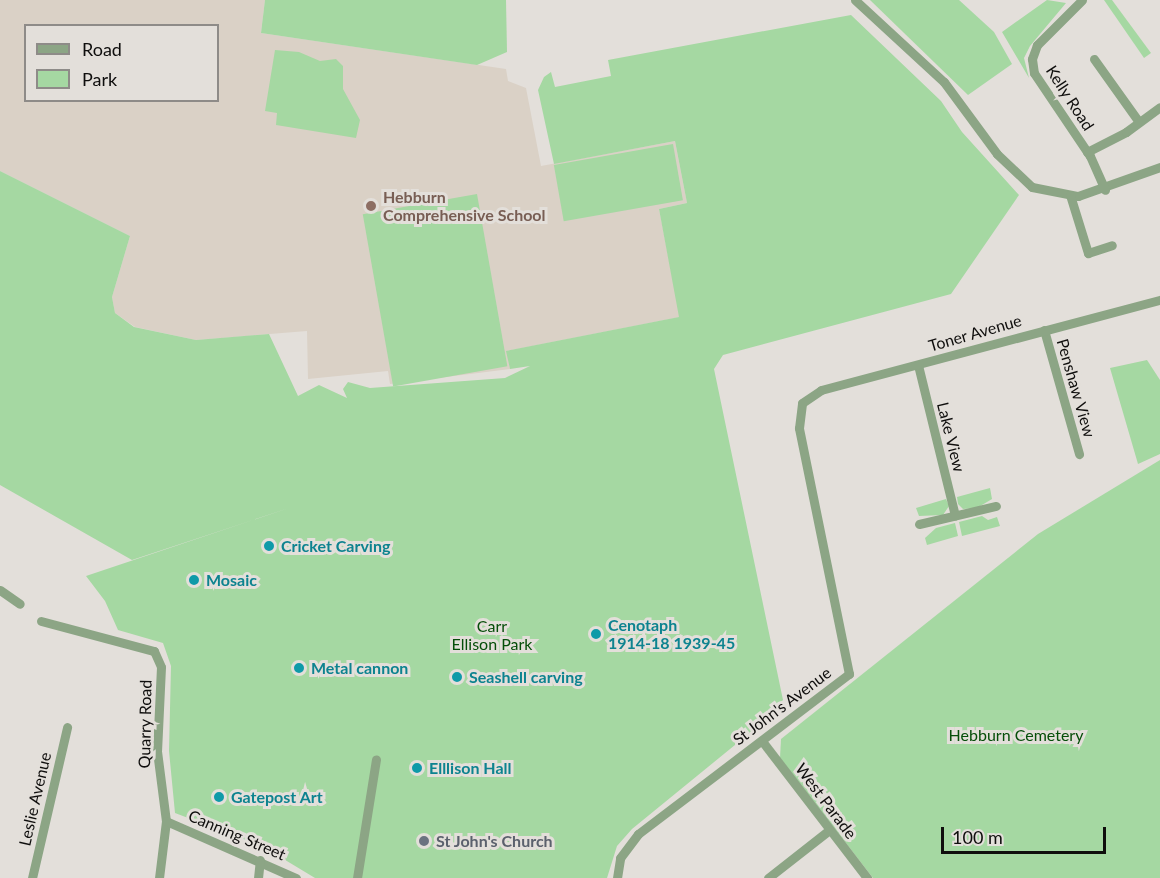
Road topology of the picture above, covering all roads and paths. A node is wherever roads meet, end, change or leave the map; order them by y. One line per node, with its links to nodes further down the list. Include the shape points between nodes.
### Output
1 (855, 0): 9 (street, via 945,82 1014,172 1032,187)
2 (1082, 0): 6 (street, Kelly Road, via 1058,20 1037,45 1032,59 1034,73)
3 (1094, 58): 5 (street)
4 (1160, 107): 5 (street)
5 (1139, 122): 6 (street)
6 (1087, 152): 8 (street, Kelly Road)
7 (1160, 167): 8 (street)
8 (1105, 190): 9 (street)
9 (1070, 195): 10 (street, via 1088,253)
10 (1112, 246)
11 (1160, 300): 12 (street, Toner Avenue)
12 (1044, 330): 13 (street, Toner Avenue); 15 (street, Penshaw View)
13 (918, 365): 14 (street, Toner Avenue, via 821,390); 17 (street, Lake View)
14 (802, 403): 23 (street, St John's Avenue, via 799,428 849,674)
15 (1079, 454)
16 (996, 506): 17 (street)
17 (955, 516): 18 (street)
18 (919, 524)
19 (0, 590): 20 (street)
20 (20, 604)
21 (41, 621): 25 (street, Quarry Road, via 154,651 161,667 157,751)
22 (67, 727): 28 (street, Leslie Avenue)
23 (762, 741): 26 (street, West Parade); 33 (street, St John's Avenue, via 638,834 620,858)
24 (376, 760): 32 (street)
25 (166, 821): 27 (street, Canning Street); 29 (street, Quarry Road)
26 (828, 831): 34 (street); 35 (street, West Parade)
27 (260, 860): 30 (street); 31 (street, Canning Street)
28 (32, 878)
29 (159, 878)
30 (258, 878)
31 (296, 878)
32 (357, 878)
33 (616, 878)
34 (768, 878)
35 (867, 878)

